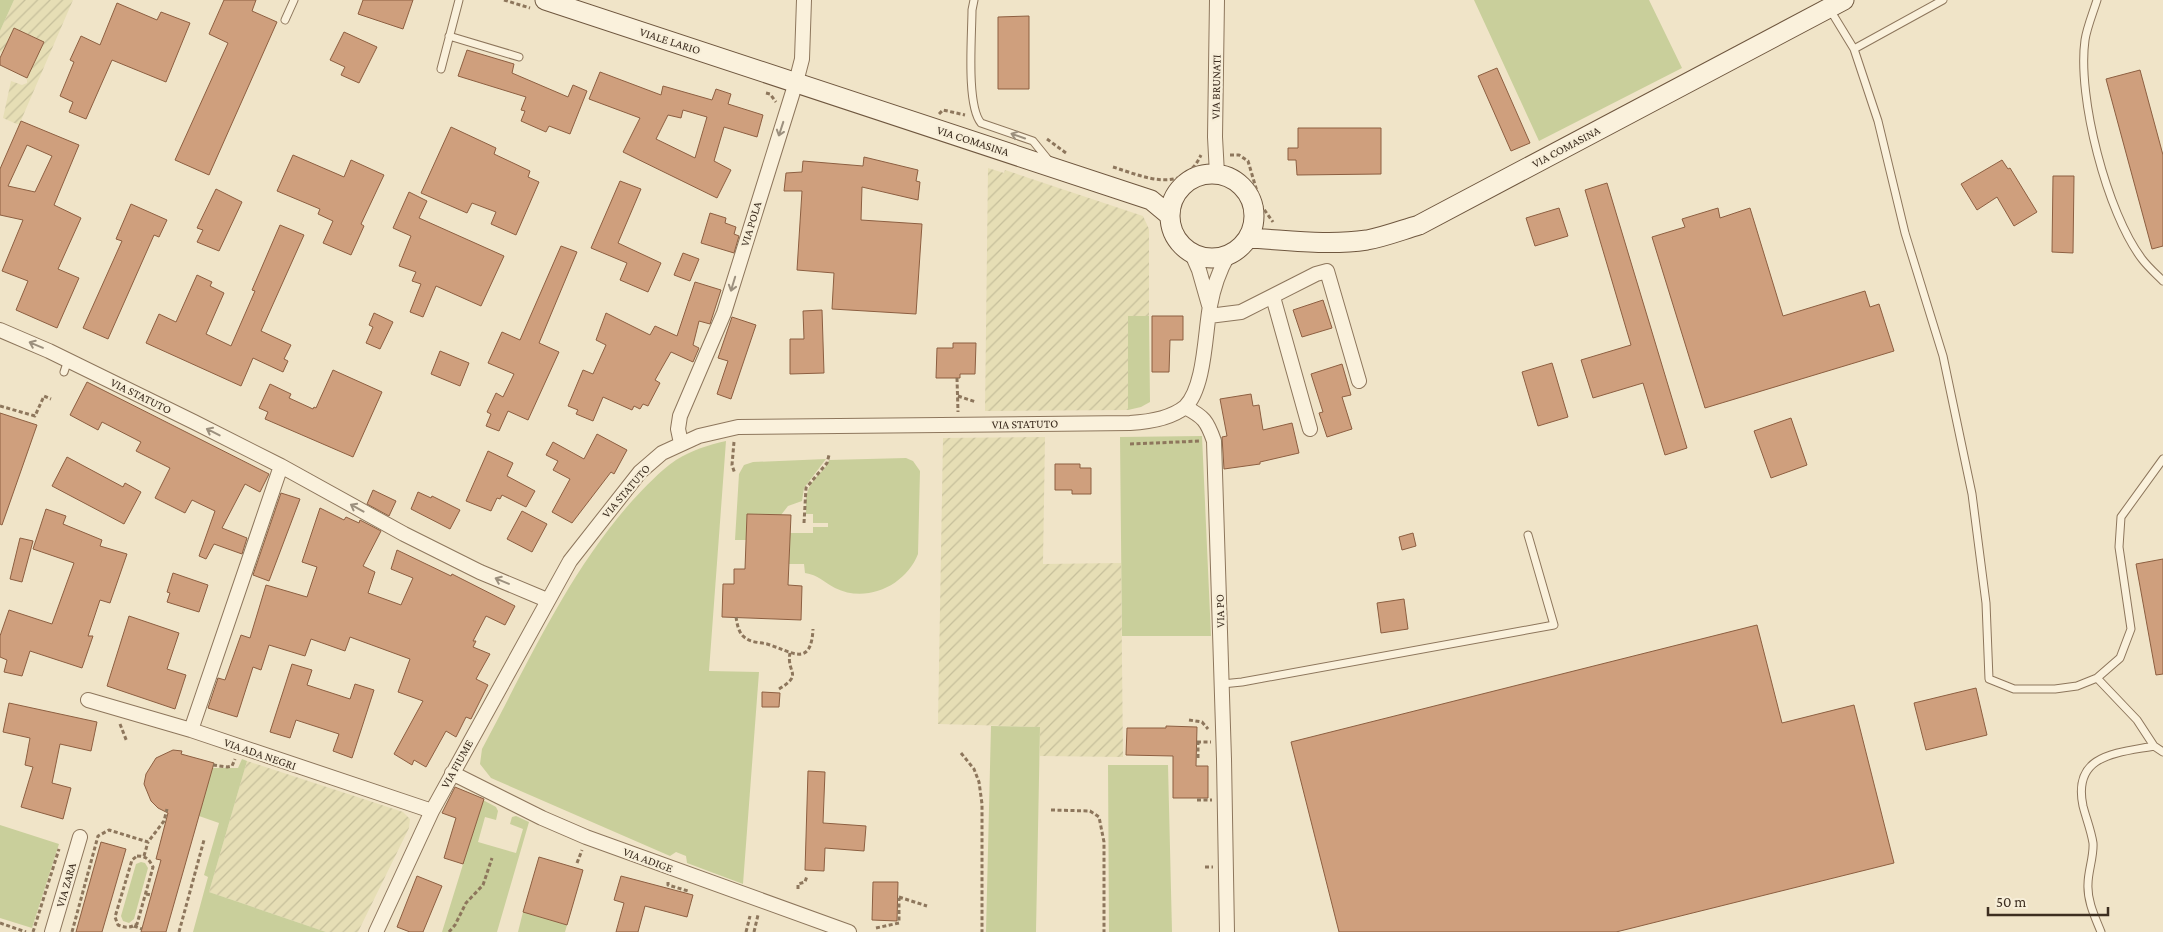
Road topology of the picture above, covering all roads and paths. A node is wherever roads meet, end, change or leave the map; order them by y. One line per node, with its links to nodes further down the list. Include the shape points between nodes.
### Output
1 (294, 0): 10 (lane)
2 (460, 0): 11 (lane)
3 (545, 0): 15 (main road, VIALE LARIO)
4 (804, 0): 15 (street, VIA POLA, via 802,59)
5 (974, 0): 16 (lane, via 972,101)
6 (1217, 0): 19 (street, VIA BRUNATI)
7 (1943, 0): 12 (lane)
8 (2097, 0): 30 (lane, via 2085,40 2087,110 2103,176 2126,233 2142,259)
9 (1836, 4): 12 (lane); 27 (main road, VIA COMASINA, via 1419,225 1369,240 1342,243 1308,243)
10 (286, 20)
11 (450, 36): 13 (lane); 14 (lane)
12 (1854, 49): 57 (lane, via 1878,121 1905,233 1947,375 1972,494 1986,603 1990,679 2014,690 2077,686)
13 (519, 57)
14 (440, 69)
15 (796, 82): 17 (main road, VIA COMASINA); 45 (street, VIA POLA, one-way to 45, via 724,313 680,416)
16 (977, 118): 17 (path, via 942,110); 20 (lane, one-way to 16, via 1033,141 981,123)
17 (930, 126): 20 (main road, VIA COMASINA)
18 (1046, 138): 20 (path)
19 (1216, 154): 21 (path, via 1202,153 1196,165 1183,176 1170,181); 22 (street, VIA BRUNATI); 27 (path, via 1239,155 1248,161 1261,205)
20 (1060, 160): 24 (main road, VIA COMASINA)
21 (1111, 167)
22 (1217, 174): 23 (main road, via 1203,175); 26 (main road, via 1242,186 1250,198 1254,211)
23 (1178, 190): 24 (main road); 25 (main road)
24 (1151, 200): 25 (main road, VIA COMASINA)
25 (1169, 214): 28 (main road, via 1175,238)
26 (1251, 231): 27 (main road, VIA COMASINA); 29 (main road, via 1239,248)
27 (1277, 232)
28 (1192, 254): 29 (main road, via 1204,258); 32 (street, via 1200,270)
29 (1228, 255): 32 (street, via 1220,268)
30 (2163, 281)
31 (1273, 297): 32 (street, via 1241,312); 35 (street, via 1327,271); 42 (street)
32 (1210, 312): 40 (street, via 1201,374)
33 (0, 330): 49 (street, VIA STATUTO, one-way to 33, via 66,366)
34 (957, 378): 36 (path)
35 (1359, 381)
36 (958, 396): 38 (path); 41 (path)
37 (51, 399): 39 (path, via 44,396 34,416)
38 (976, 402)
39 (0, 406)
40 (1185, 407): 45 (street, VIA STATUTO, via 1150,422 738,428 719,430); 58 (street, VIA PO, via 1207,422 1214,441)
41 (958, 411)
42 (1310, 429)
43 (734, 440): 50 (path, via 732,465)
44 (1202, 441): 46 (path)
45 (681, 443): 53 (street, VIA STATUTO, via 662,453 640,472 570,561)
46 (1130, 444)
47 (828, 455): 51 (path, via 827,463 806,488)
48 (2163, 459): 57 (lane, via 2121,517 2119,547 2131,629 2120,658)
49 (281, 466): 53 (street, VIA STATUTO, one-way to 49, via 480,572 404,534); 63 (street)
50 (735, 474)
51 (804, 523)
52 (1528, 535): 58 (lane, via 1554,625)
53 (547, 600): 71 (street, VIA FIUME)
54 (736, 617): 56 (path, via 742,636 749,641)
55 (813, 629): 56 (path, via 812,644 808,650)
56 (790, 653): 59 (path, via 792,677 787,686)
57 (2097, 678): 65 (lane, via 2137,720)
58 (1222, 684): 110 (street, VIA PO)
59 (779, 689)
60 (88, 700): 63 (street, VIA ADA NEGRI)
61 (118, 720): 64 (path)
62 (1189, 720): 69 (path, via 1202,722 1208,727 1209,742 1198,742)
63 (191, 730): 76 (street, VIA ADA NEGRI)
64 (127, 742)
65 (2154, 746): 66 (lane); 111 (lane, via 2100,757 2085,772 2082,781 2083,804 2093,844 2088,885 2090,906)
66 (2163, 752)
67 (961, 753): 108 (path, via 974,769 980,790)
68 (236, 757): 70 (path, via 232,766)
69 (1198, 758)
70 (213, 765)
71 (452, 773): 76 (street, VIA FIUME); 107 (street, VIA ADIGE, via 586,837)
72 (1197, 800): 73 (path)
73 (1216, 800)
74 (167, 809): 79 (path, via 164,821)
75 (1051, 810): 109 (path, via 1090,811 1100,818 1104,842)
76 (432, 811): 103 (street, VIA FIUME)
77 (80, 837): 99 (street, VIA ZARA)
78 (204, 840): 102 (path)
79 (148, 842): 81 (path); 100 (path, via 108,830 98,836)
80 (59, 849): 98 (path)
81 (144, 856): 87 (path, via 153,867); 94 (path, via 132,860 115,917 118,925)
82 (492, 858): 104 (path, via 483,885 466,903)
83 (579, 858): 84 (path)
84 (577, 863)
85 (807, 876): 86 (path, via 805,882 798,884)
86 (798, 889)
87 (146, 894): 88 (path); 93 (path)
88 (151, 895)
89 (927, 906): 95 (path, via 898,897 899,923)
90 (750, 916): 105 (path)
91 (758, 916): 106 (path)
92 (0, 923): 97 (path)
93 (134, 926): 94 (path); 96 (path)
94 (124, 927): 101 (path)
95 (876, 928)
96 (142, 929)
97 (26, 932)
98 (32, 932)
99 (52, 932)
100 (72, 932)
101 (122, 932)
102 (179, 932)
103 (376, 932)
104 (449, 932)
105 (746, 932)
106 (754, 932)
107 (849, 932)
108 (982, 932)
109 (1104, 932)
110 (1227, 932)
111 (2101, 932)

